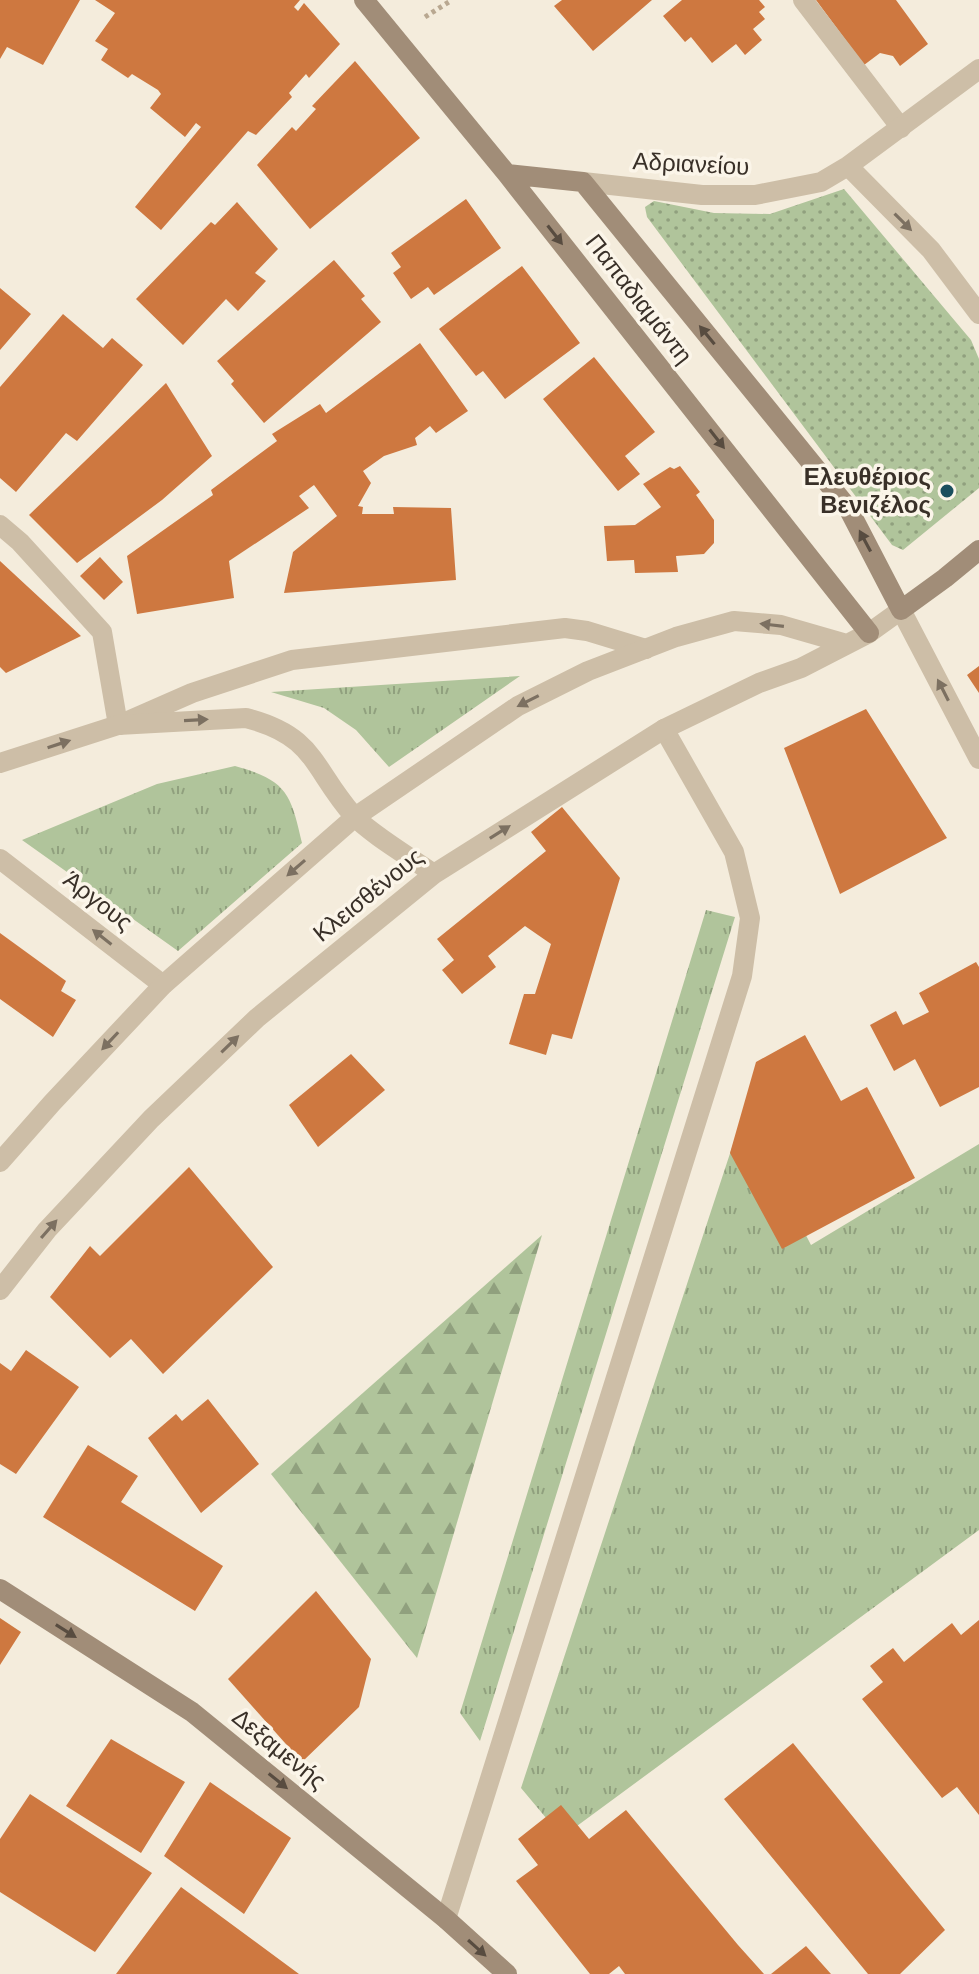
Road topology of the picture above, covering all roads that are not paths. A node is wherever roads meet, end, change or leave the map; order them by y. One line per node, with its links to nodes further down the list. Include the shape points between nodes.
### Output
1 (364, 0): 6 (main road, Παπαδιαμάντη)
2 (803, 0): 4 (street)
3 (979, 69): 4 (street, Αδριανείου)
4 (901, 128): 5 (street, Αδριανείου)
5 (848, 166): 7 (street, Αδριανείου, via 821,182 755,195); 8 (street, one-way to 8, via 931,250)
6 (507, 174): 7 (main road, Αδριανείου); 12 (main road, Παπαδιαμάντη, one-way to 12)
7 (583, 182): 11 (main road, Παπαδιαμάντη, one-way to 7, via 848,508)
8 (979, 314)
9 (0, 525): 15 (street, via 102,632)
10 (979, 550): 11 (main road)
11 (901, 610): 12 (street, Κλεισθένους); 17 (street, Παπαδιαμάντη, one-way to 11)
12 (869, 633): 13 (street, Κλεισθένους)
13 (847, 644): 14 (street, one-way to 14, via 781,625 734,621); 16 (street, Κλεισθένους)
14 (646, 649): 15 (street, via 565,628 292,660 192,693); 19 (street, one-way to 19, via 518,706)
15 (118, 725): 18 (street, one-way to 15); 19 (street, one-way to 19, via 246,718 265,722 306,749)
16 (664, 729): 21 (street, Κλεισθένους, one-way to 16); 26 (street, via 734,852 750,918 742,976)
17 (979, 759)
18 (0, 763)
19 (355, 817): 21 (street); 22 (street, one-way to 22)
20 (0, 859): 22 (street, Άργους, one-way to 20)
21 (434, 874): 24 (street, Κλεισθένους, one-way to 21, via 47,1230 172,1099 257,1018)
22 (163, 985): 23 (street, one-way to 23)
23 (0, 1162)
24 (0, 1290)
25 (0, 1589): 26 (main road, Δεξαμενής, one-way to 26, via 192,1712)
26 (446, 1919): 27 (main road, Δεξαμενής, one-way to 27)
27 (507, 1974)

